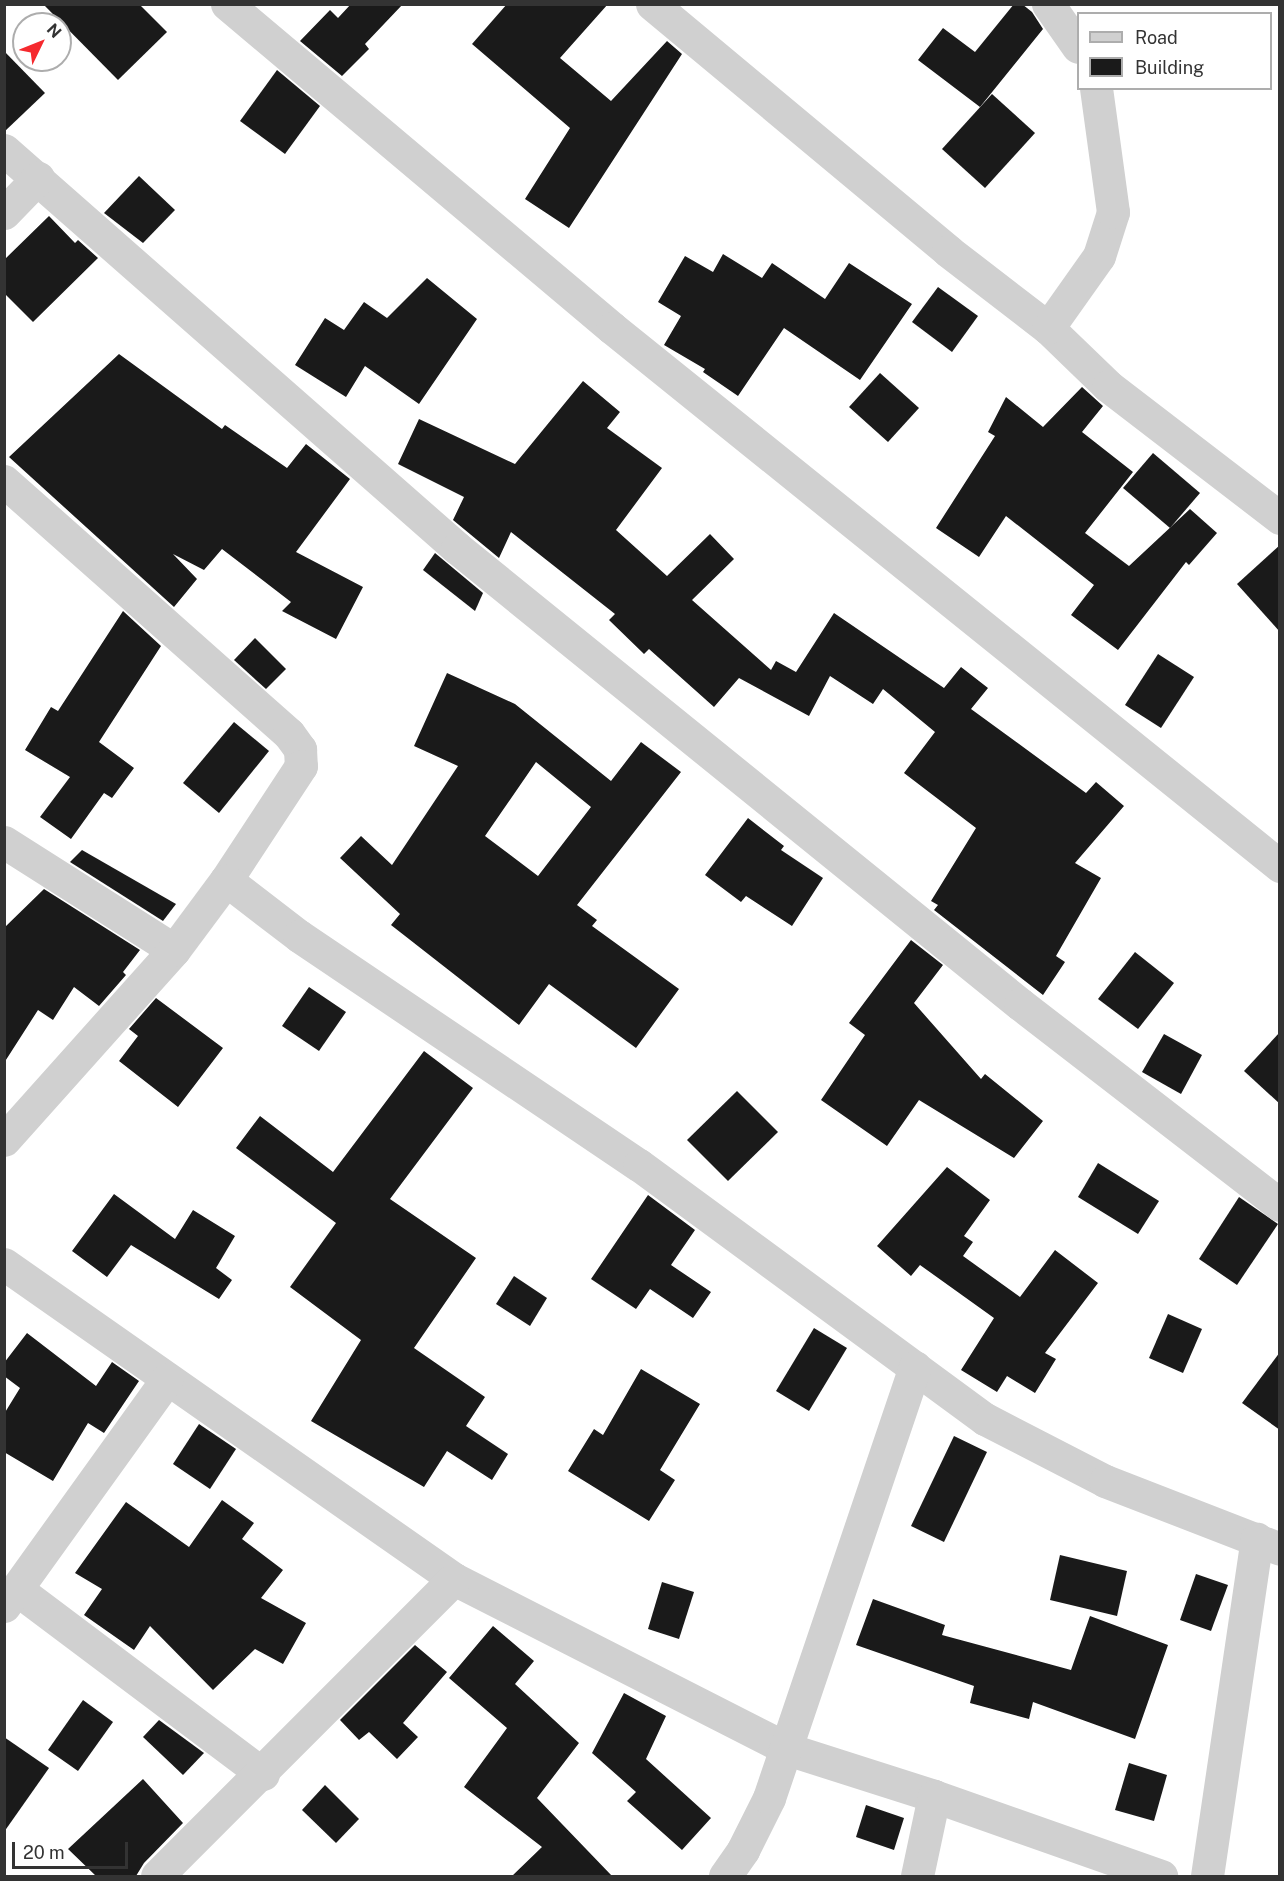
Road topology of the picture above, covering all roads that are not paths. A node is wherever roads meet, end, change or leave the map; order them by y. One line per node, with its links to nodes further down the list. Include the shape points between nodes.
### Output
1 (227, 4): 13 (street, via 612,328)
2 (652, 4): 9 (street)
3 (1048, 4): 4 (street)
4 (1077, 46)
5 (1096, 90): 9 (street, via 1113,212 1099,256)
6 (4, 150): 7 (street)
7 (38, 178): 8 (street); 17 (street, via 457,548 1020,1004)
8 (4, 213)
9 (1048, 328): 11 (street, via 1108,386)
10 (4, 481): 14 (street, via 289,734 300,748 301,766)
11 (1280, 518)
12 (4, 842): 15 (street)
13 (1280, 866)
14 (226, 880): 15 (street); 19 (street, via 299,936 639,1165)
15 (174, 950): 16 (street)
16 (4, 1140)
17 (1280, 1205)
18 (4, 1264): 20 (street)
19 (915, 1367): 21 (street, via 985,1419 1105,1481); 24 (street)
20 (167, 1378): 22 (street); 23 (street)
21 (1268, 1544): 31 (street)
22 (454, 1579): 24 (street); 25 (street)
23 (12, 1598): 25 (street)
24 (787, 1749): 26 (street); 28 (street, via 769,1798)
25 (263, 1774): 27 (street)
26 (934, 1796): 29 (street); 30 (street)
27 (157, 1876)
28 (725, 1876)
29 (917, 1876)
30 (1161, 1876)
31 (1207, 1876)

